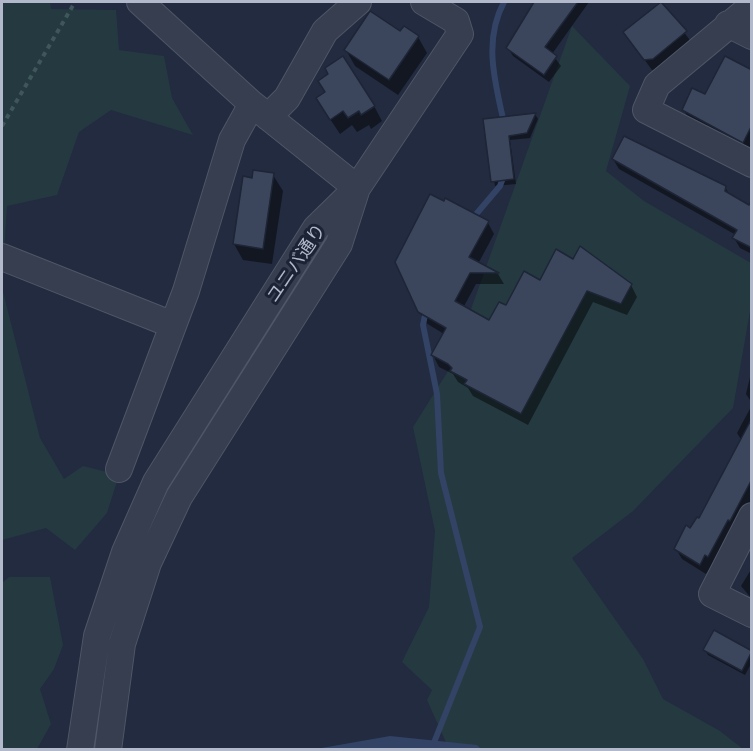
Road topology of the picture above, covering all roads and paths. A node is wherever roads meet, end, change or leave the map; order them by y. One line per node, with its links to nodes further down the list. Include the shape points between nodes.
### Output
1 (75, 2): 9 (path)
2 (140, 2): 8 (street)
3 (358, 2): 8 (street, via 325,31 287,98)
4 (424, 2): 11 (street, via 456,21 460,34)
5 (752, 6): 6 (street)
6 (728, 24): 7 (street); 10 (street, via 657,85 646,110)
7 (752, 36)
8 (260, 111): 11 (street); 13 (street, via 232,140)
9 (2, 126)
10 (752, 164)
11 (357, 188): 17 (street, ユニバ通り, via 316,228 156,482 125,552 97,636); 18 (street, ユニバ通り, via 339,244 179,497 148,563 123,644)
12 (2, 257): 13 (street)
13 (173, 326): 14 (street)
14 (119, 469)
15 (752, 516): 16 (street, via 712,594)
16 (752, 614)
17 (78, 746): 18 (street)
18 (108, 747)

